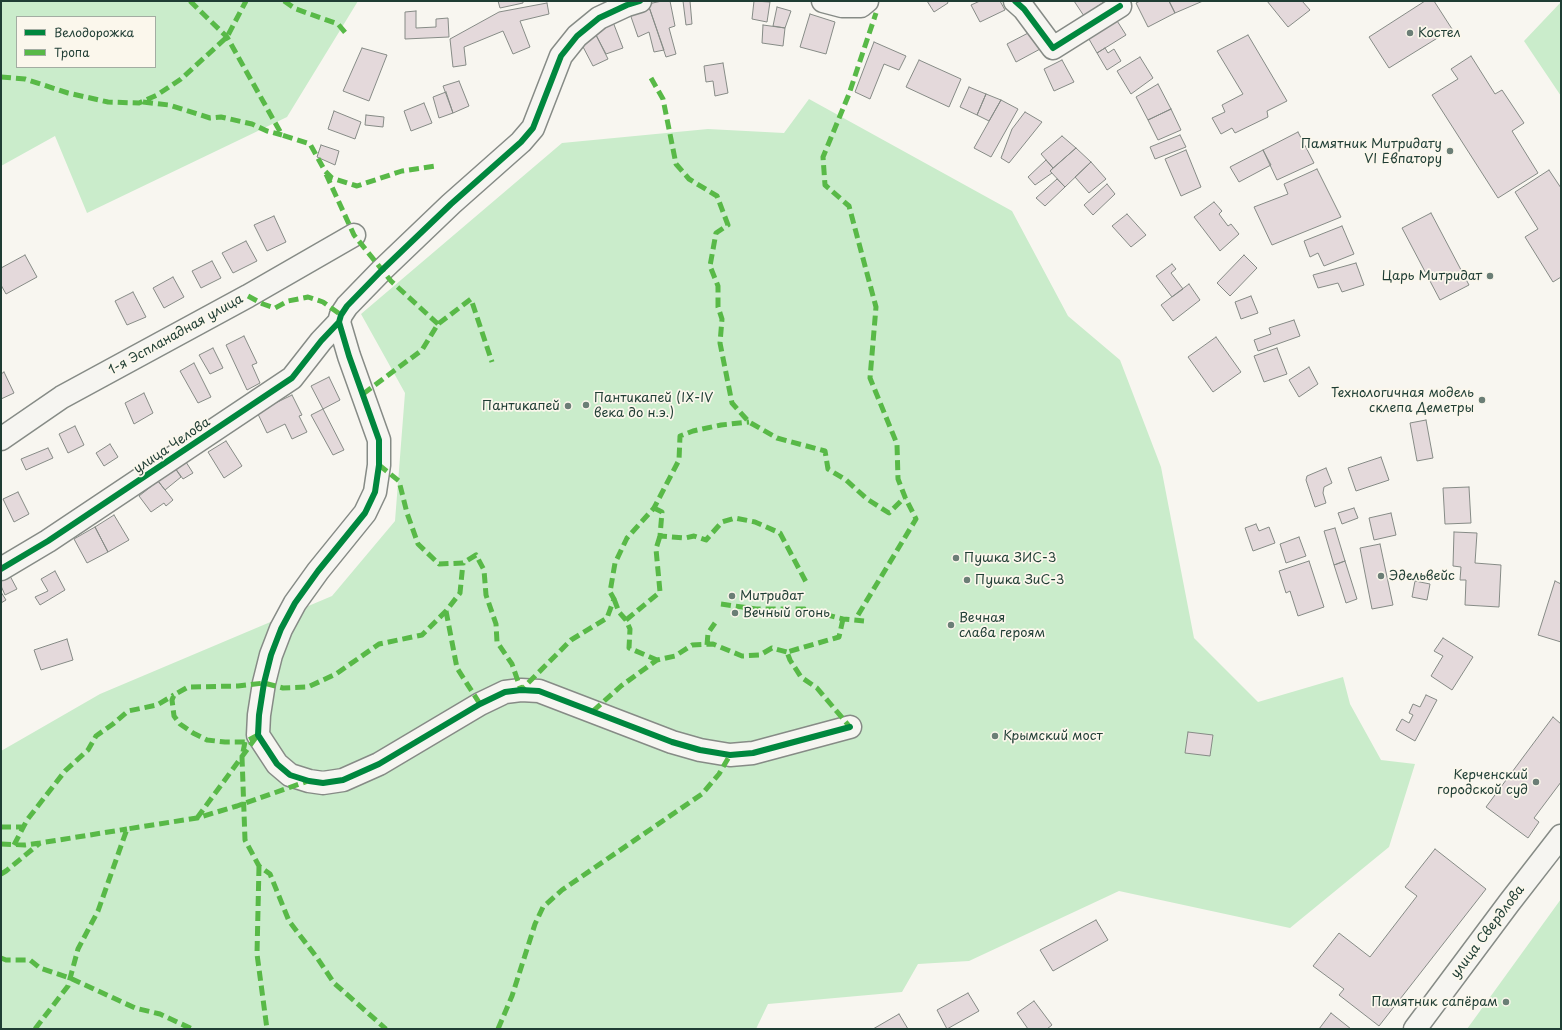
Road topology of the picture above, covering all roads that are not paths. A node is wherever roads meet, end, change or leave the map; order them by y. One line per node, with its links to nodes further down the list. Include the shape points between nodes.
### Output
1 (640, 1): 7 (street, улица Челова, via 599,18 578,36 560,56 532,128 521,142 382,270 347,306)
2 (823, 1): 4 (street, via 842,6)
3 (1015, 1): 5 (street, via 1053,48)
4 (864, 3)
5 (1120, 6)
6 (354, 235): 8 (street, 1-я Эспланадная улица, via 62,397)
7 (339, 322): 9 (street, улица Челова, via 292,378 48,542); 10 (street, via 379,440 379,465 375,492 364,513 295,603 271,655 264,683 258,735 277,764 290,775 323,783 344,780 379,764 480,704 505,692 521,690 540,691 672,742 730,755 753,753)
8 (1, 439)
9 (1, 569)
10 (850, 727)
11 (1561, 836): 12 (street, улица Свердлова)
12 (1415, 1029)

